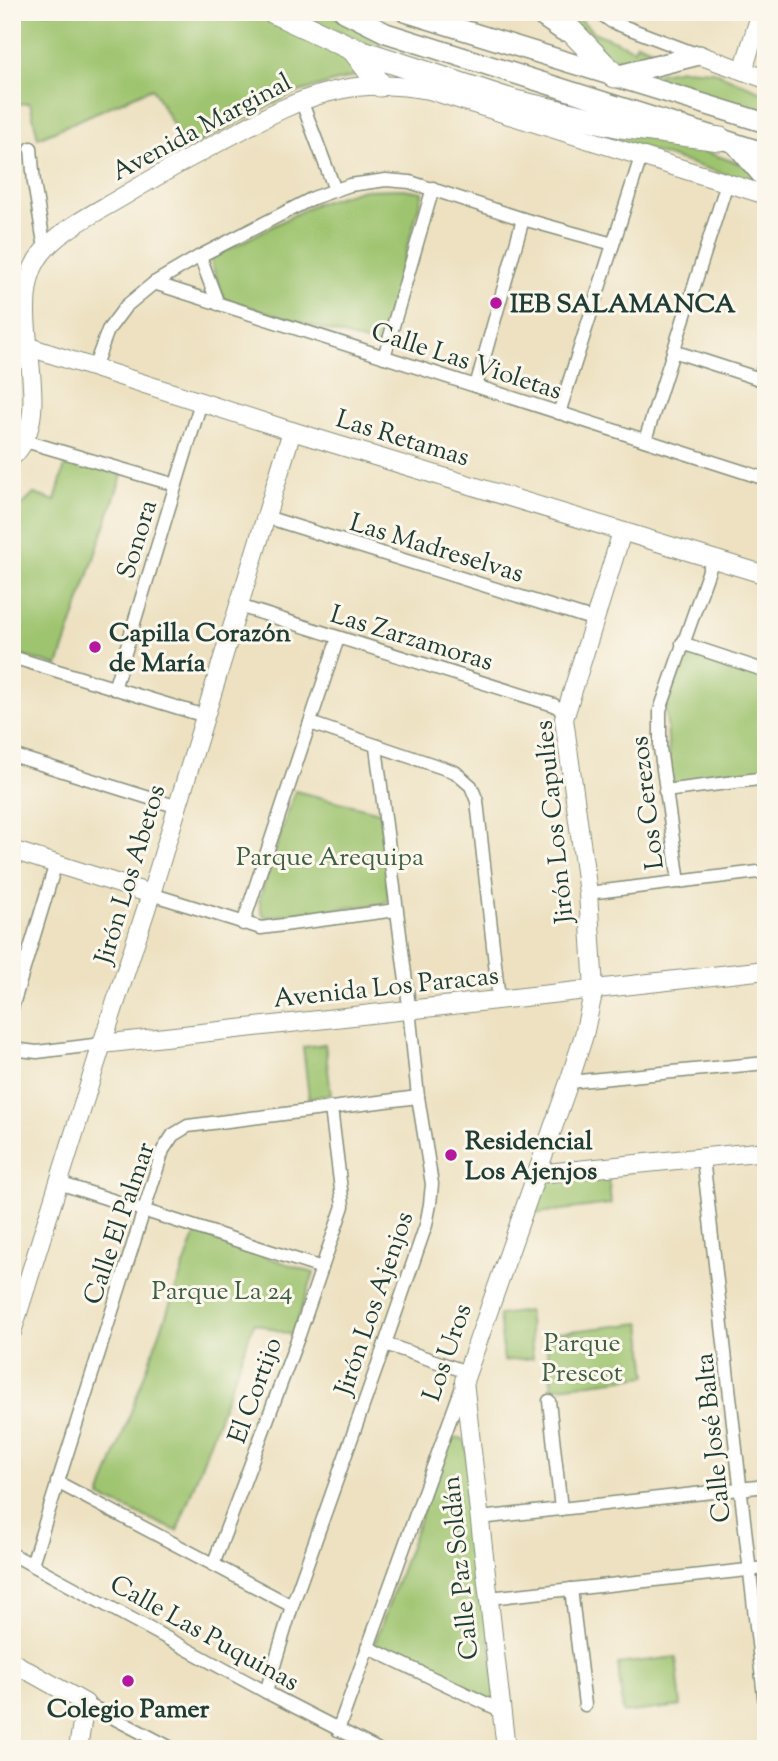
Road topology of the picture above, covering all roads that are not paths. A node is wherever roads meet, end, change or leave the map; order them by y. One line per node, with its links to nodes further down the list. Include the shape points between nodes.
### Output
1 (274, 12): 9 (highway)
2 (344, 12): 19 (main road, via 394,35)
3 (405, 12): 12 (main road)
4 (536, 12): 8 (main road)
5 (554, 12): 8 (highway)
6 (598, 12): 10 (street, via 612,22)
7 (761, 12): 11 (street)
8 (581, 43): 12 (highway)
9 (352, 49): 14 (highway); 16 (highway)
10 (699, 55): 11 (street); 12 (main road)
11 (743, 71): 13 (street)
12 (615, 76): 17 (main road)
13 (766, 79)
14 (380, 85): 15 (street, Avenida Marginal); 18 (street, Avenida Marginal, via 440,93)
15 (301, 100): 26 (street); 30 (street, Avenida Marginal, via 175,165 73,226)
16 (515, 102): 18 (highway); 19 (highway, via 621,126)
17 (766, 123)
18 (553, 130): 22 (street, Avenida Marginal)
19 (728, 141): 21 (main road); 23 (main road)
20 (31, 148): 30 (street)
21 (766, 153)
22 (641, 157): 24 (street, Avenida Marginal); 29 (street)
23 (766, 180)
24 (727, 183): 27 (street, Avenida Marginal); 35 (street)
25 (433, 188): 26 (street, via 386,180); 28 (street); 36 (street)
26 (335, 190): 31 (street)
27 (766, 195)
28 (523, 219): 29 (street); 40 (street)
29 (613, 244): 42 (street)
30 (45, 249): 34 (street, Avenida Marginal, via 27,284)
31 (200, 256): 32 (street); 33 (street)
32 (154, 283): 33 (street, Calle Las Violetas); 38 (street, via 126,306 108,330)
33 (218, 304): 36 (street, Calle Las Violetas)
34 (26, 346): 38 (street, Las Retamas); 45 (street, Avenida Marginal, via 33,401)
35 (673, 351): 39 (street); 44 (street)
36 (384, 357): 40 (street, Calle Las Violetas)
37 (766, 360): 39 (street)
38 (94, 368): 41 (street, Las Retamas)
39 (763, 380)
40 (476, 386): 42 (street, Calle Las Violetas)
41 (201, 402): 43 (street, Las Retamas); 48 (street, Sonora)
42 (559, 413): 44 (street, Calle Las Violetas)
43 (292, 431): 49 (street, Jirón Los Abetos); 50 (street, Las Retamas)
44 (645, 440): 47 (street, Calle Las Violetas)
45 (25, 441): 46 (street, Avenida Marginal); 48 (street)
46 (12, 457)
47 (766, 479)
48 (176, 485): 59 (street, Sonora)
49 (266, 517): 53 (street, Jirón Los Abetos); 54 (street, Las Madreselvas)
50 (622, 532): 51 (street, Las Retamas); 54 (street, Jirón Los Capulíes)
51 (713, 559): 52 (street, Las Retamas); 56 (street, Los Cerezos)
52 (766, 575)
53 (239, 606): 55 (street, Las Zarzamoras); 60 (street, Jirón Los Abetos)
54 (595, 620): 61 (street, Jirón Los Capulíes)
55 (338, 638): 61 (street, Las Zarzamoras, via 554,705); 62 (street)
56 (682, 643): 58 (street); 66 (street, Los Cerezos, via 660,710)
57 (12, 657): 59 (street)
58 (766, 671)
59 (114, 689): 60 (street)
60 (205, 716): 67 (street, Jirón Los Abetos)
61 (564, 719): 72 (street, Jirón Los Capulíes)
62 (310, 723): 63 (street); 75 (street)
63 (376, 747): 74 (street, Jirón Los Ajenjos); 78 (street, via 455,772 471,786 477,801)
64 (12, 755): 67 (street)
65 (766, 778): 66 (street)
66 (666, 790): 71 (street, Los Cerezos)
67 (178, 807): 73 (street, Jirón Los Abetos)
68 (12, 850): 69 (street)
69 (56, 863): 73 (street); 79 (street)
70 (766, 871): 71 (street)
71 (679, 882): 72 (street)
72 (588, 893): 77 (street, Jirón Los Capulíes)
73 (151, 894): 75 (street); 81 (street, Jirón Los Abetos)
74 (396, 910): 75 (street, via 261,928); 80 (street, Jirón Los Ajenjos)
75 (243, 924)
76 (766, 970): 77 (street, Avenida Los Paracas)
77 (594, 989): 78 (street, Avenida Los Paracas); 84 (street, Los Uros)
78 (499, 1000): 80 (street, Avenida Los Paracas)
79 (12, 1008)
80 (408, 1010): 81 (street, Avenida Los Paracas); 85 (street, Jirón Los Ajenjos)
81 (102, 1044): 82 (street, Avenida Los Paracas, via 37,1052); 90 (street, Jirón Los Abetos)
82 (12, 1049)
83 (766, 1063): 84 (street)
84 (569, 1082): 89 (street, Los Uros)
85 (418, 1097): 86 (street, Calle El Palmar); 94 (street, Jirón Los Ajenjos, via 432,1184 430,1204)
86 (331, 1108): 91 (street, Calle El Palmar, via 188,1126 173,1135 163,1150); 92 (street, El Cortijo, via 344,1206)
87 (766, 1151): 88 (street)
88 (703, 1158): 89 (street); 101 (street, Calle José Balta)
89 (537, 1174): 95 (street, Los Uros)
90 (59, 1183): 91 (street); 93 (street, Jirón Los Abetos)
91 (144, 1210): 92 (street); 99 (street, Calle El Palmar)
92 (322, 1268): 106 (street, El Cortijo)
93 (12, 1332)
94 (385, 1343): 95 (street); 111 (street, Jirón Los Ajenjos)
95 (466, 1377): 97 (street, Los Uros); 98 (street, Calle Paz Soldán)
96 (549, 1401): 102 (street)
97 (444, 1436): 98 (street, via 457,1433); 112 (street, Los Uros)
98 (471, 1441): 103 (street, Calle Paz Soldán)
99 (57, 1482): 105 (street, Calle El Palmar); 106 (street)
100 (766, 1486): 101 (street)
101 (740, 1489): 102 (street); 108 (street, Calle José Balta)
102 (561, 1509): 103 (street)
103 (480, 1518): 110 (street, Calle Paz Soldán)
104 (12, 1554): 105 (street, Calle Las Puquinas)
105 (32, 1564): 114 (street, Calle Las Puquinas)
106 (213, 1564): 111 (street)
107 (766, 1568): 108 (street)
108 (750, 1570): 109 (street); 118 (street, Calle José Balta)
109 (571, 1589): 110 (street); 116 (street)
110 (489, 1598): 117 (street, Calle Paz Soldán)
111 (292, 1606): 114 (street, Jirón Los Ajenjos)
112 (367, 1647): 117 (street); 119 (street, Los Uros)
113 (12, 1662): 115 (street)
114 (266, 1692): 119 (street, Calle Las Puquinas)
115 (85, 1703): 120 (street); 121 (street)
116 (585, 1704)
117 (502, 1711): 123 (street, Calle Paz Soldán)
118 (766, 1714)
119 (338, 1730): 122 (street, Calle Las Puquinas)
120 (78, 1749)
121 (173, 1749)
122 (377, 1749)
123 (506, 1749)

